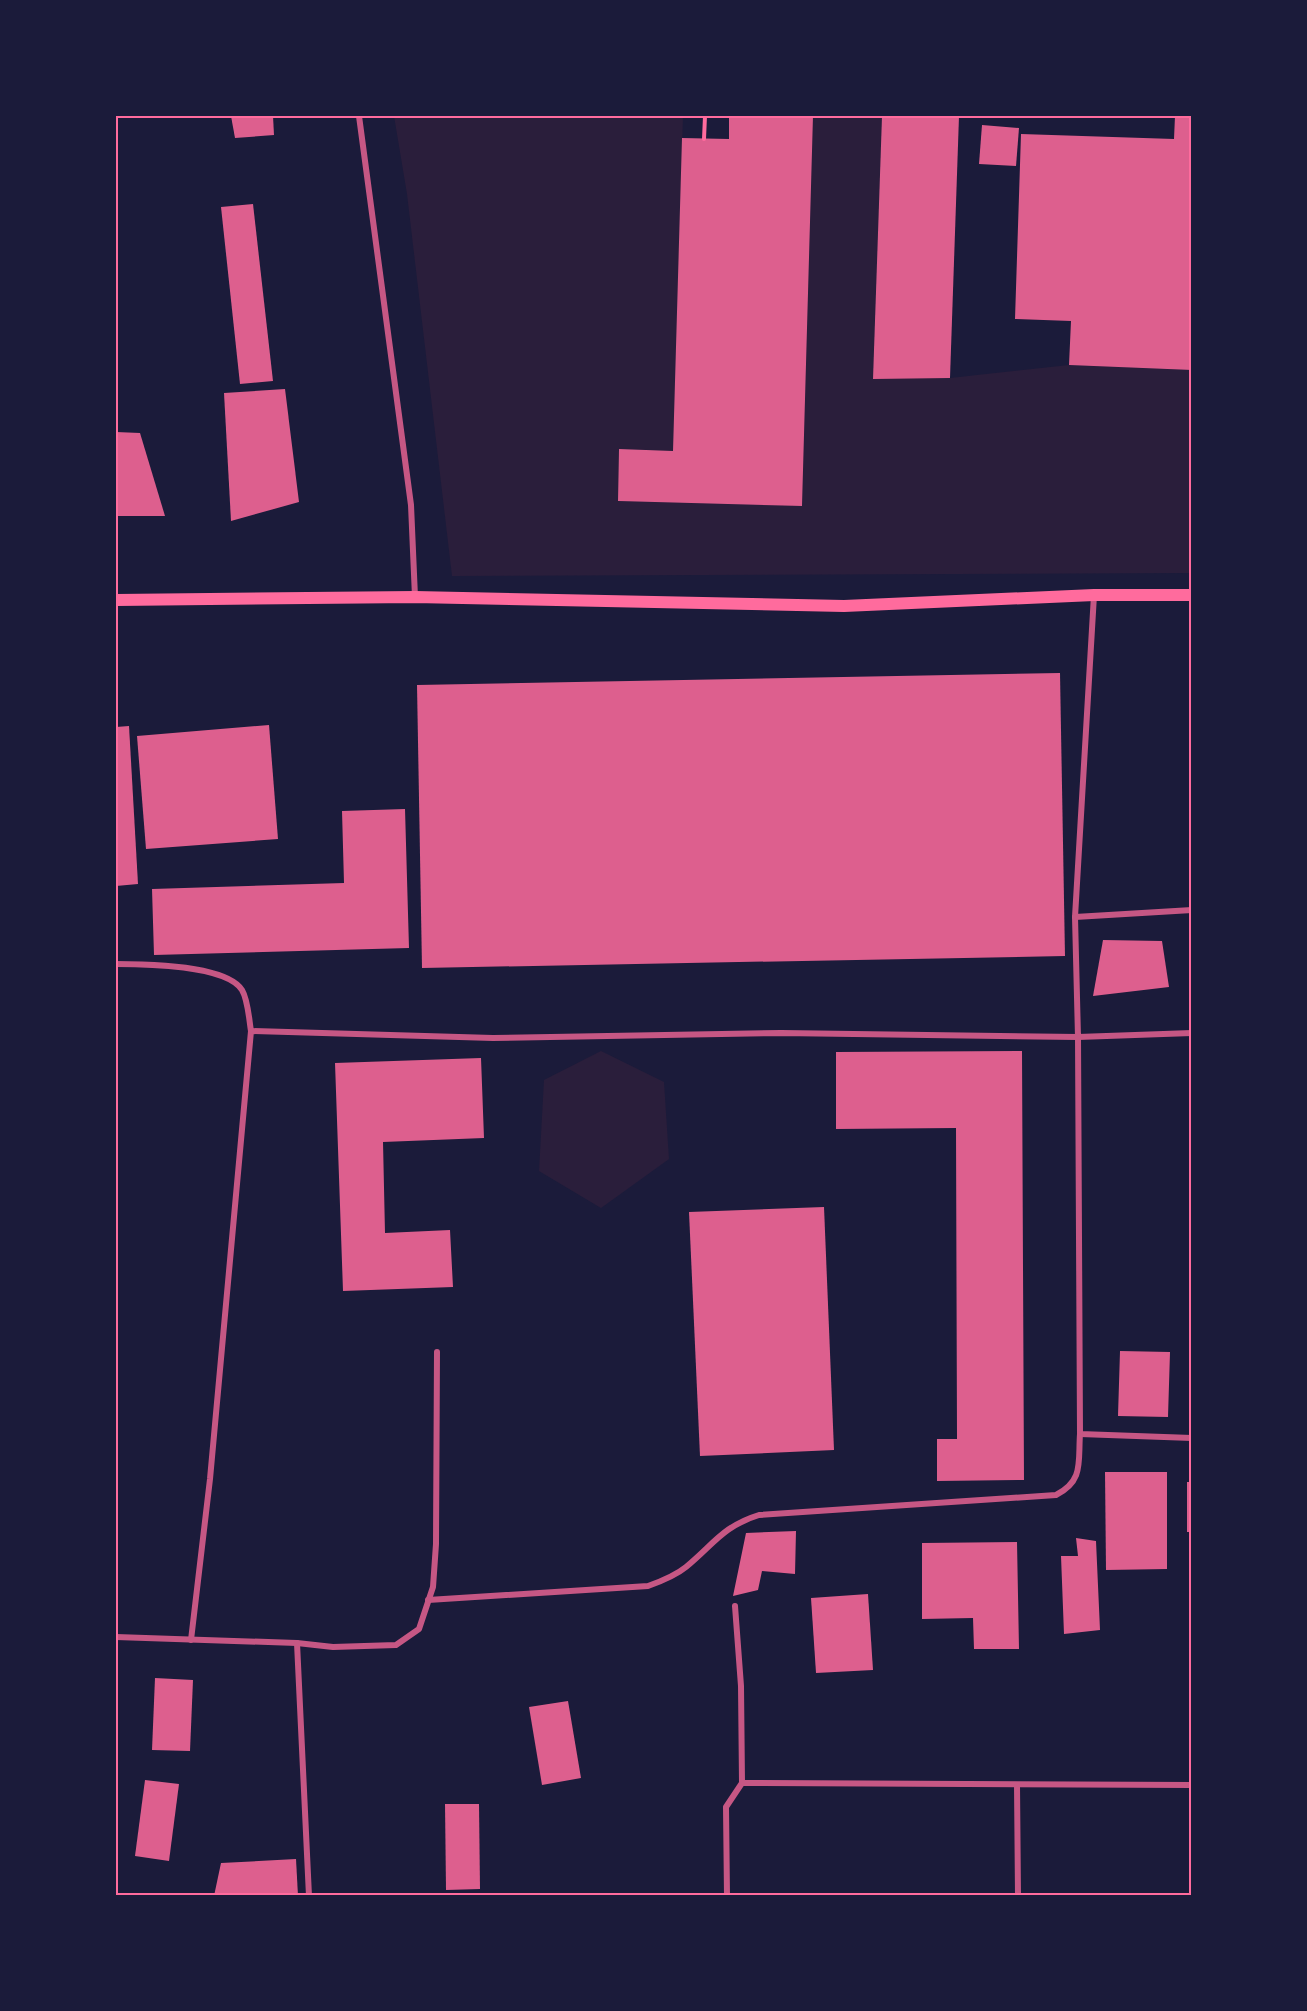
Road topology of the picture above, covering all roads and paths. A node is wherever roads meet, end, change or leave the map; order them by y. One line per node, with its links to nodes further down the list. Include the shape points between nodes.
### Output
1 (359, 116): 6 (street, via 411,505)
2 (705, 116): 3 (path)
3 (704, 139)
4 (1094, 595): 5 (main road); 6 (main road, via 844,606); 9 (street)
5 (1191, 595)
6 (415, 597): 7 (main road)
7 (116, 600)
8 (1191, 910): 9 (street)
9 (1074, 917): 13 (street)
10 (116, 964): 11 (street, via 146,964 230,978 242,990)
11 (250, 1031): 13 (street, via 494,1038 782,1033); 20 (street, via 210,1479)
12 (1191, 1033): 13 (street)
13 (1078, 1037): 15 (street)
14 (437, 1352): 17 (street, via 436,1544 433,1587)
15 (1080, 1434): 16 (street); 17 (street, via 1078,1474 1071,1488 1056,1495 759,1515 738,1521 686,1567 648,1586)
16 (1191, 1438)
17 (428, 1600): 21 (street, via 418,1629 396,1645 333,1647)
18 (735, 1606): 22 (street)
19 (116, 1637): 20 (street)
20 (191, 1640): 21 (street)
21 (297, 1643): 25 (street)
22 (742, 1783): 23 (street); 26 (street, via 726,1807)
23 (1017, 1785): 24 (street); 27 (street)
24 (1191, 1785)
25 (309, 1896)
26 (727, 1896)
27 (1018, 1896)

